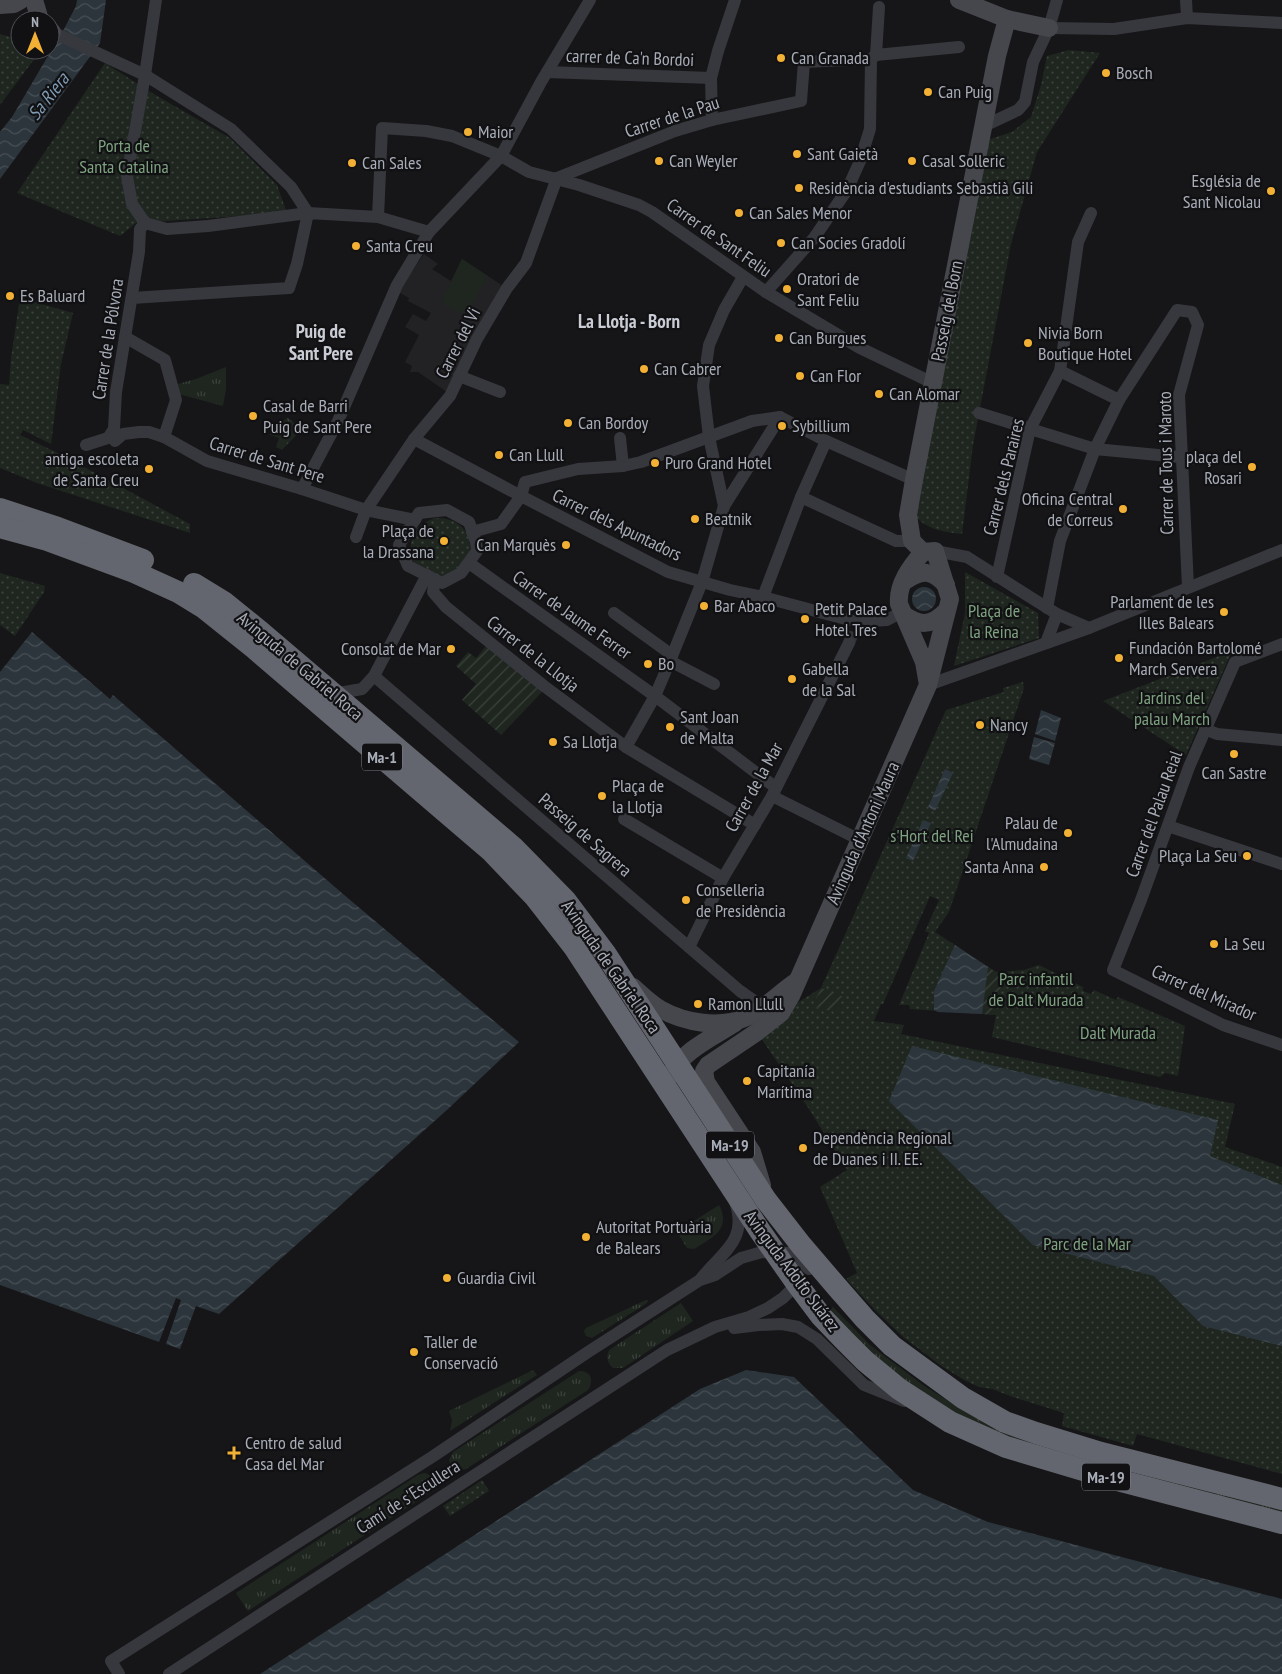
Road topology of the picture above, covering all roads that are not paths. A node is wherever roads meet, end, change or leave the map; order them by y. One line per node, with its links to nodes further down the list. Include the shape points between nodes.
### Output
1 (21, 0): 8 (street)
2 (156, 0): 18 (street)
3 (590, 0): 17 (street)
4 (735, 0): 19 (street)
5 (959, 0): 11 (street)
6 (1057, 0): 13 (street)
7 (1186, 0): 10 (street)
8 (0, 5)
9 (878, 7): 16 (street)
10 (1187, 18): 12 (street); 13 (street, via 1114,29)
11 (1006, 19): 13 (street); 21 (street, Passeig del Born)
12 (1282, 23)
13 (1049, 28): 21 (street, via 1033,62 1026,102 1018,110)
14 (60, 33): 18 (street)
15 (958, 47): 16 (street)
16 (874, 57): 20 (street, Carrer de la Pau, via 804,62 801,101); 30 (street, via 870,129 847,190 814,238)
17 (547, 72): 19 (street, carrer de Ca'n Bordoi); 22 (street)
18 (145, 74): 24 (street, via 231,129 291,187); 27 (street, via 127,176 132,204)
19 (711, 78): 20 (street)
20 (712, 120): 23 (street, Carrer de la Pau, via 675,131)
21 (984, 126): 35 (street, Passeig del Born)
22 (501, 156): 23 (street, Carrer de Sant Feliu, via 529,172); 26 (street, Carrer de Sant Feliu, via 452,136 382,128); 28 (street)
23 (557, 178): 29 (street, Carrer de Sant Feliu, via 639,205); 34 (street, Carrer del Vi, via 526,263 507,288)
24 (308, 213): 26 (street); 27 (street, via 167,229); 31 (street, via 289,288)
25 (1091, 213): 33 (street, Carrer dels Paraires, via 1078,242)
26 (378, 217): 28 (street)
27 (145, 223): 31 (street, Carrer de la Pólvora, via 140,229)
28 (429, 232): 53 (street, via 398,285 338,421)
29 (743, 277): 30 (street, Carrer de Sant Feliu); 41 (street, via 709,345 703,386)
30 (766, 292): 35 (street, Carrer de Sant Feliu, via 860,348)
31 (132, 298): 32 (street, Carrer de la Pólvora)
32 (125, 337): 42 (street, via 165,360 176,400); 47 (street, Carrer de la Pólvora, via 114,429 108,438)
33 (1060, 372): 37 (street); 40 (street, Carrer dels Paraires)
34 (459, 376): 36 (street); 44 (street, Carrer del Vi, via 450,396)
35 (933, 383): 52 (street, Passeig del Born)
36 (500, 392)
37 (1119, 400): 48 (street); 49 (street, Carrer de Tous i Maroto, via 1177,310 1192,312 1198,325 1179,395)
38 (979, 413): 40 (street)
39 (780, 417): 41 (street, via 752,421); 46 (street); 56 (street)
40 (1030, 429): 48 (street); 67 (street, Carrer dels Paraires)
41 (709, 436): 51 (street); 56 (street)
42 (164, 437): 45 (street, Carrer de Sant Pere, via 138,432 123,434); 53 (street, Carrer de Sant Pere, via 207,462)
43 (620, 438): 51 (street)
44 (414, 439): 54 (street, Carrer dels Apuntadors); 58 (street, Carrer del Vi)
45 (115, 441)
46 (826, 441): 52 (street); 55 (street)
47 (86, 445)
48 (1095, 450): 49 (street); 73 (street, via 1060,541)
49 (1181, 458): 50 (street); 71 (street, Carrer de Tous i Maroto)
50 (1200, 459)
51 (623, 466): 54 (street, via 578,469 525,482)
52 (914, 480): 63 (street, Passeig del Born, via 908,516)
53 (302, 489): 58 (street, Carrer de Sant Pere)
54 (521, 496): 61 (street, via 501,524); 69 (street, Carrer dels Apuntadors, via 668,572)
55 (801, 496): 63 (street, via 896,541); 72 (street)
56 (724, 506): 69 (street)
57 (0, 509): 85 (highway, Avinguda de Gabriel Roca / Ma-1, via 114,548 198,586 237,612)
58 (366, 510): 59 (street, Carrer de Sant Pere); 62 (street, Carrer del Vi)
59 (415, 520): 61 (street, via 418,513 448,510 469,522); 66 (street, via 399,545 408,566)
60 (0, 527): 105 (highway, Avinguda de Gabriel Roca / Ma-1, via 61,545 164,585 204,608 254,648 467,830 525,886 574,947)
61 (472, 532): 65 (street, via 477,551)
62 (356, 537)
63 (923, 548): 67 (street, via 968,557); 68 (street); 70 (street)
64 (1282, 550): 71 (street)
65 (468, 563): 66 (street, via 461,573 442,583); 86 (street, Carrer de Jaume Ferrer)
66 (431, 577): 82 (street); 89 (street, Carrer de la Llotja, via 433,592 446,608)
67 (997, 577): 73 (street)
68 (905, 580): 70 (street, via 927,572 938,576); 76 (street, via 898,596)
69 (702, 582): 72 (street, Carrer dels Apuntadors); 81 (street)
70 (946, 585): 74 (street, via 950,599)
71 (1188, 587): 77 (street)
72 (763, 597): 76 (street, Carrer dels Apuntadors, via 856,624 887,620)
73 (1052, 611): 77 (street); 79 (street)
74 (945, 612): 76 (street, via 936,620 925,623 914,622); 84 (street)
75 (614, 613): 81 (street)
76 (903, 613): 84 (street, via 924,662)
77 (1089, 628): 79 (street)
78 (849, 643): 90 (street, Carrer de la Mar)
79 (1046, 643): 84 (street)
80 (1282, 644): 87 (street, Carrer del Palau Reial, via 1235,662)
81 (671, 658): 83 (street); 86 (street)
82 (374, 676): 85 (street, via 362,689); 97 (street, Passeig de Sagrera)
83 (714, 684)
84 (928, 685): 94 (street, Avinguda d'Antoni Maura)
85 (333, 694): 99 (highway, Avinguda de Gabriel Roca / Ma-1, via 534,867 585,925)
86 (655, 696): 89 (street); 90 (street, Carrer de Jaume Ferrer)
87 (1205, 729): 88 (street, via 1217,734); 93 (street, Carrer del Palau Reial)
88 (1282, 740)
89 (626, 747): 92 (street, Carrer de la Llotja)
90 (774, 792): 92 (street, Carrer de la Mar); 94 (street, Carrer de Jaume Ferrer)
91 (624, 819): 96 (street)
92 (755, 825): 96 (street, Carrer de la Mar)
93 (1168, 826): 95 (street); 98 (street, Carrer del Palau Reial)
94 (860, 840): 100 (street, Avinguda d'Antoni Maura, via 786,1006 781,1013)
95 (1282, 864)
96 (723, 878): 97 (street, Carrer de la Mar)
97 (688, 947): 100 (street, Passeig de Sagrera)
98 (1113, 970): 102 (street, Carrer del Mirador, via 1223,1025)
99 (621, 978): 101 (street, via 656,1006 684,1019 722,1023); 103 (highway, Avinguda de Gabriel Roca / Ma-1)
100 (766, 1015): 101 (street); 107 (street, via 708,1065 704,1074 752,1152)
101 (740, 1020): 103 (street, via 686,1054)
102 (1282, 1045)
103 (677, 1064): 104 (highway, Avinguda de Gabriel Roca / Ma-1); 105 (street, via 670,1080)
104 (694, 1090): 107 (highway, Avinguda Adolfo Suárez / Ma-19)
105 (673, 1099): 106 (highway, Avinguda Adolfo Suárez / Ma-19)
106 (727, 1181): 108 (highway, Avinguda Adolfo Suárez / Ma-19); 110 (street, via 736,1208 738,1230 730,1248)
107 (766, 1200): 109 (highway, Avinguda Adolfo Suárez / Ma-19)
108 (774, 1252): 109 (highway, Avinguda Adolfo Suárez / Ma-19); 110 (street, via 741,1258 715,1275)
109 (802, 1265): 111 (street, via 783,1298 749,1317); 112 (highway, Avinguda Adolfo Suárez / Ma-19, via 832,1328 898,1389); 113 (highway, Avinguda Adolfo Suárez / Ma-19, via 892,1346 963,1398 1005,1422 1093,1450)
110 (700, 1280): 115 (street, via 432,1458 111,1661)
111 (695, 1336): 112 (street, via 747,1326 792,1325 817,1339 864,1385); 116 (street, Camí de s'Escullera, via 667,1350)
112 (937, 1414): 114 (highway, Avinguda Adolfo Suárez / Ma-19, via 978,1435 1035,1457)
113 (1282, 1499)
114 (1282, 1523)
115 (119, 1674)
116 (170, 1674)

